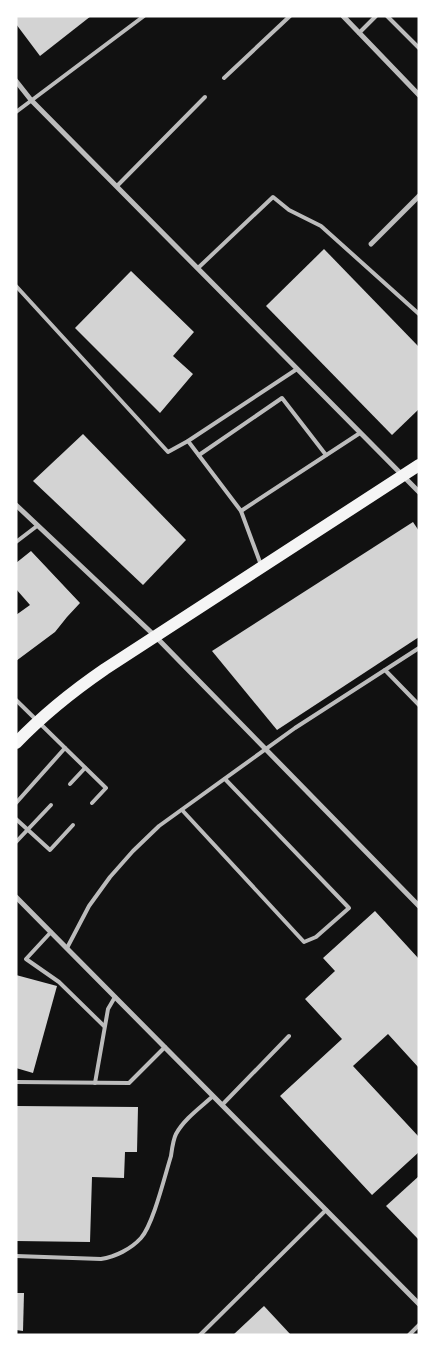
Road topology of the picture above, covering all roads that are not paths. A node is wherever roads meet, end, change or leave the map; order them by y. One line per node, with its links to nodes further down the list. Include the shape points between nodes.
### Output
1 (144, 16): 12 (lane)
2 (290, 16): 8 (lane)
3 (343, 16): 6 (street)
4 (376, 16): 6 (lane)
5 (387, 16): 7 (lane)
6 (359, 33): 10 (street)
7 (419, 48)
8 (224, 78)
9 (16, 81): 12 (street)
10 (419, 95)
11 (205, 97): 14 (lane)
12 (31, 100): 13 (lane); 14 (street)
13 (16, 112)
14 (117, 186): 17 (street)
15 (419, 196): 16 (street)
16 (371, 244)
17 (198, 268): 19 (lane, via 273,197 289,210 321,226); 20 (street)
18 (16, 286): 22 (lane, via 168,452)
19 (419, 314)
20 (297, 369): 21 (street); 22 (lane)
21 (360, 433): 24 (lane); 26 (street)
22 (188, 441): 23 (lane)
23 (199, 455): 24 (lane, via 282,398); 29 (lane)
24 (326, 455): 29 (lane)
25 (419, 465): 26 (main road)
26 (402, 476): 27 (street); 32 (main road)
27 (419, 492)
28 (16, 505): 30 (street)
29 (241, 511): 32 (lane)
30 (37, 526): 31 (lane); 33 (street)
31 (16, 542)
32 (261, 568): 33 (main road)
33 (155, 636): 38 (main road, via 75,690); 41 (street)
34 (419, 648): 35 (lane)
35 (385, 670): 37 (lane); 41 (lane)
36 (16, 700): 38 (lane)
37 (419, 705)
38 (39, 721): 39 (main road); 40 (lane)
39 (16, 743)
40 (65, 748): 42 (lane); 45 (lane)
41 (265, 750): 43 (lane); 54 (street)
42 (85, 768): 44 (lane); 46 (lane, via 106,788)
43 (225, 779): 48 (lane); 48 (lane, via 349,908 316,938 304,942)
44 (70, 784)
45 (16, 803)
46 (92, 803)
47 (51, 805): 51 (lane)
48 (182, 810): 56 (lane, via 152,832 110,877 89,906)
49 (16, 819): 51 (lane)
50 (73, 824): 51 (lane, via 50,850)
51 (28, 829): 52 (lane)
52 (16, 842)
53 (16, 897): 55 (street)
54 (419, 906)
55 (52, 932): 56 (street); 58 (lane, via 26,959 59,982)
56 (67, 948): 57 (street)
57 (115, 997): 58 (lane); 60 (street)
58 (104, 1026): 62 (lane)
59 (290, 1036): 64 (lane)
60 (165, 1047): 62 (lane, via 129,1084); 63 (street)
61 (16, 1082): 62 (lane)
62 (95, 1083)
63 (213, 1096): 64 (street); 66 (lane, via 176,1134 159,1194 140,1239 112,1257 101,1259)
64 (222, 1105): 65 (street)
65 (326, 1210): 67 (street); 69 (lane)
66 (16, 1256)
67 (419, 1304)
68 (419, 1325): 70 (lane)
69 (200, 1335)
70 (409, 1335)

